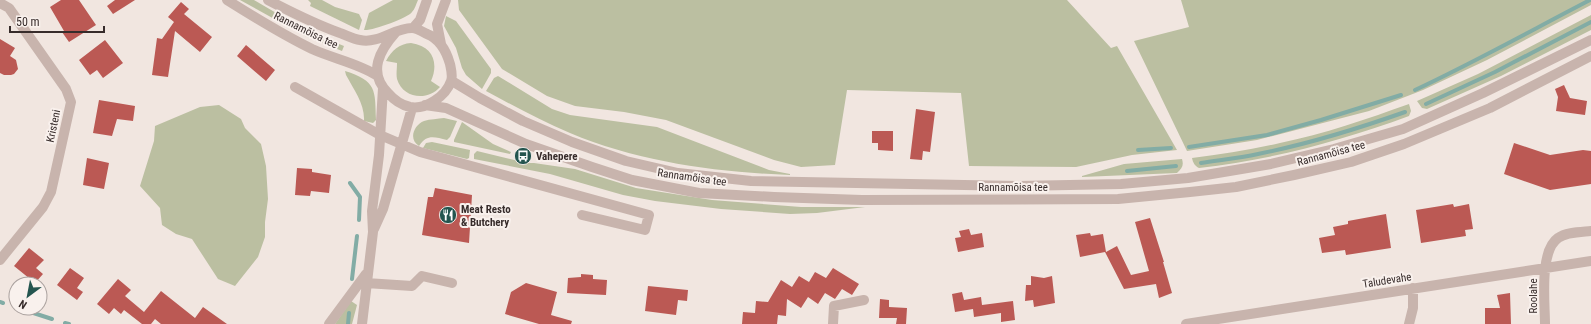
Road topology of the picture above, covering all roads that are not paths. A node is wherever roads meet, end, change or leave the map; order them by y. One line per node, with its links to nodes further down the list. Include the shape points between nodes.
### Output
1 (226, 0): 11 (street, Rannamõisa tee, via 313,49 367,68)
2 (268, 0): 7 (street, Rannamõisa tee, via 322,27 359,40 370,41)
3 (446, 0): 9 (street, via 437,24)
4 (426, 2): 6 (street, via 420,20)
5 (0, 3): 22 (street, Kristeni, via 9,8 66,89 71,102 51,192 43,208)
6 (413, 28): 7 (street); 9 (street)
7 (396, 32): 11 (street, via 380,53)
8 (1591, 40): 12 (street, Rannamõisa tee, via 1403,129 1272,164 1188,178 1122,184 1018,186 758,182 678,173 626,161 572,142 523,121)
9 (441, 44): 12 (street, via 448,56)
10 (1591, 56): 15 (street, Rannamõisa tee, via 1490,108 1404,144 1351,162 1236,186 1118,199 862,200 699,192 632,180 526,144 446,108)
11 (378, 76): 14 (street)
12 (452, 81): 15 (street, via 446,92)
13 (294, 87): 17 (street)
14 (383, 88): 16 (street, via 400,104); 17 (street)
15 (425, 105): 16 (street)
16 (412, 108): 18 (street)
17 (380, 136): 18 (street); 21 (street, via 372,211)
18 (402, 145): 19 (street, via 649,215 645,230); 21 (street, via 383,209)
19 (582, 216)
20 (1591, 231): 24 (street, Roolahe, via 1557,238 1547,253)
21 (373, 232): 25 (street)
22 (0, 260)
23 (1591, 261): 24 (street, Taludevahe)
24 (1545, 268): 27 (street, Taludevahe); 34 (street, Roolahe)
25 (367, 278): 26 (street, via 412,286 422,276); 29 (street); 30 (street)
26 (452, 283)
27 (1413, 288): 32 (street, Taludevahe); 33 (street, via 1413,308)
28 (864, 300): 31 (street, via 834,306)
29 (329, 324)
30 (362, 324)
31 (834, 324)
32 (1186, 324)
33 (1409, 324)
34 (1545, 324)

